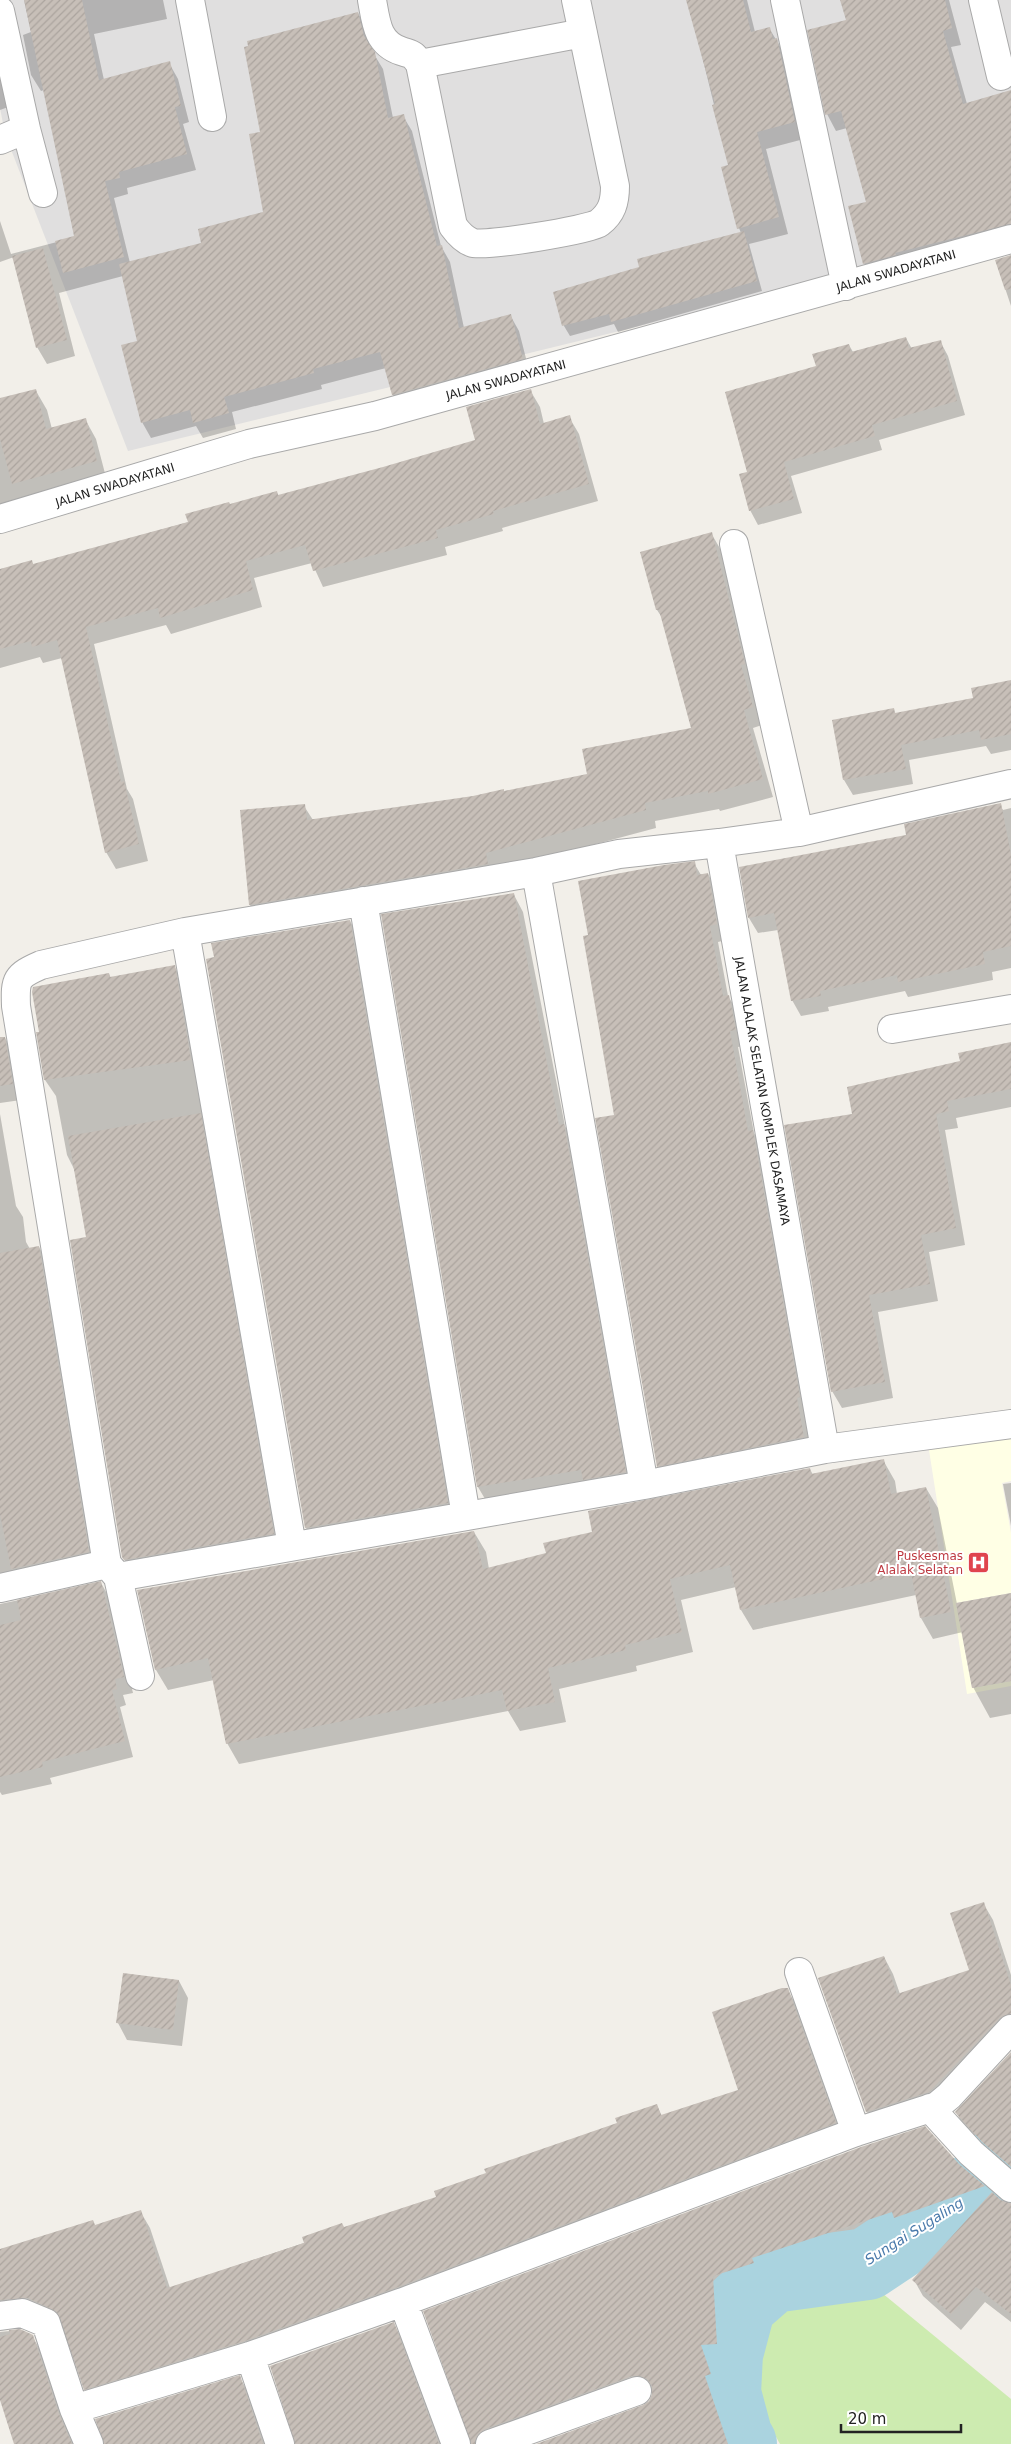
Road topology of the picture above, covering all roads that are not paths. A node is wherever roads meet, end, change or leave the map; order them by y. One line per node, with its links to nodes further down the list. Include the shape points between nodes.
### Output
1 (190, 0): 10 (street)
2 (372, 0): 8 (street, via 378,32 388,46 413,54)
3 (576, 0): 7 (street)
4 (785, 0): 15 (street)
5 (983, 0): 9 (street)
6 (0, 11): 11 (street)
7 (583, 33): 8 (street); 8 (street, via 615,186 615,204 598,224 536,238 474,244 453,226)
8 (420, 64)
9 (1000, 76)
10 (212, 118)
11 (26, 129): 12 (street); 13 (street)
12 (0, 140)
13 (43, 193)
14 (1011, 238): 15 (street, JALAN SWADAYATANI)
15 (846, 286): 16 (street, JALAN SWADAYATANI, via 375,416 249,444)
16 (0, 519)
17 (734, 544): 19 (street)
18 (1011, 784): 19 (street)
19 (798, 832): 20 (street)
20 (719, 843): 21 (street, via 619,854); 27 (street, JALAN ALALAK SELATAN KOMPLEK DASAMAYA)
21 (536, 872): 22 (street); 28 (street)
22 (363, 900): 23 (street); 29 (street)
23 (185, 932): 30 (street); 31 (street, via 41,965 22,974 16,984 16,1006)
24 (1011, 1009): 25 (street)
25 (892, 1030)
26 (1011, 1424): 27 (street)
27 (825, 1449): 28 (street)
28 (644, 1484): 29 (street)
29 (466, 1516): 30 (street)
30 (292, 1546): 31 (street)
31 (113, 1570): 32 (street); 33 (street)
32 (0, 1588)
33 (140, 1676)
34 (798, 1972): 37 (street)
35 (1011, 2029): 36 (street, via 949,2096)
36 (930, 2108): 37 (street); 38 (street, via 971,2153)
37 (856, 2132): 39 (street)
38 (1011, 2188)
39 (403, 2302): 41 (street); 46 (street)
40 (0, 2316): 43 (street, via 22,2313 46,2324)
41 (250, 2356): 43 (street); 45 (street)
42 (637, 2391): 47 (street)
43 (74, 2409): 44 (street)
44 (89, 2444)
45 (280, 2444)
46 (456, 2444)
47 (490, 2444)

